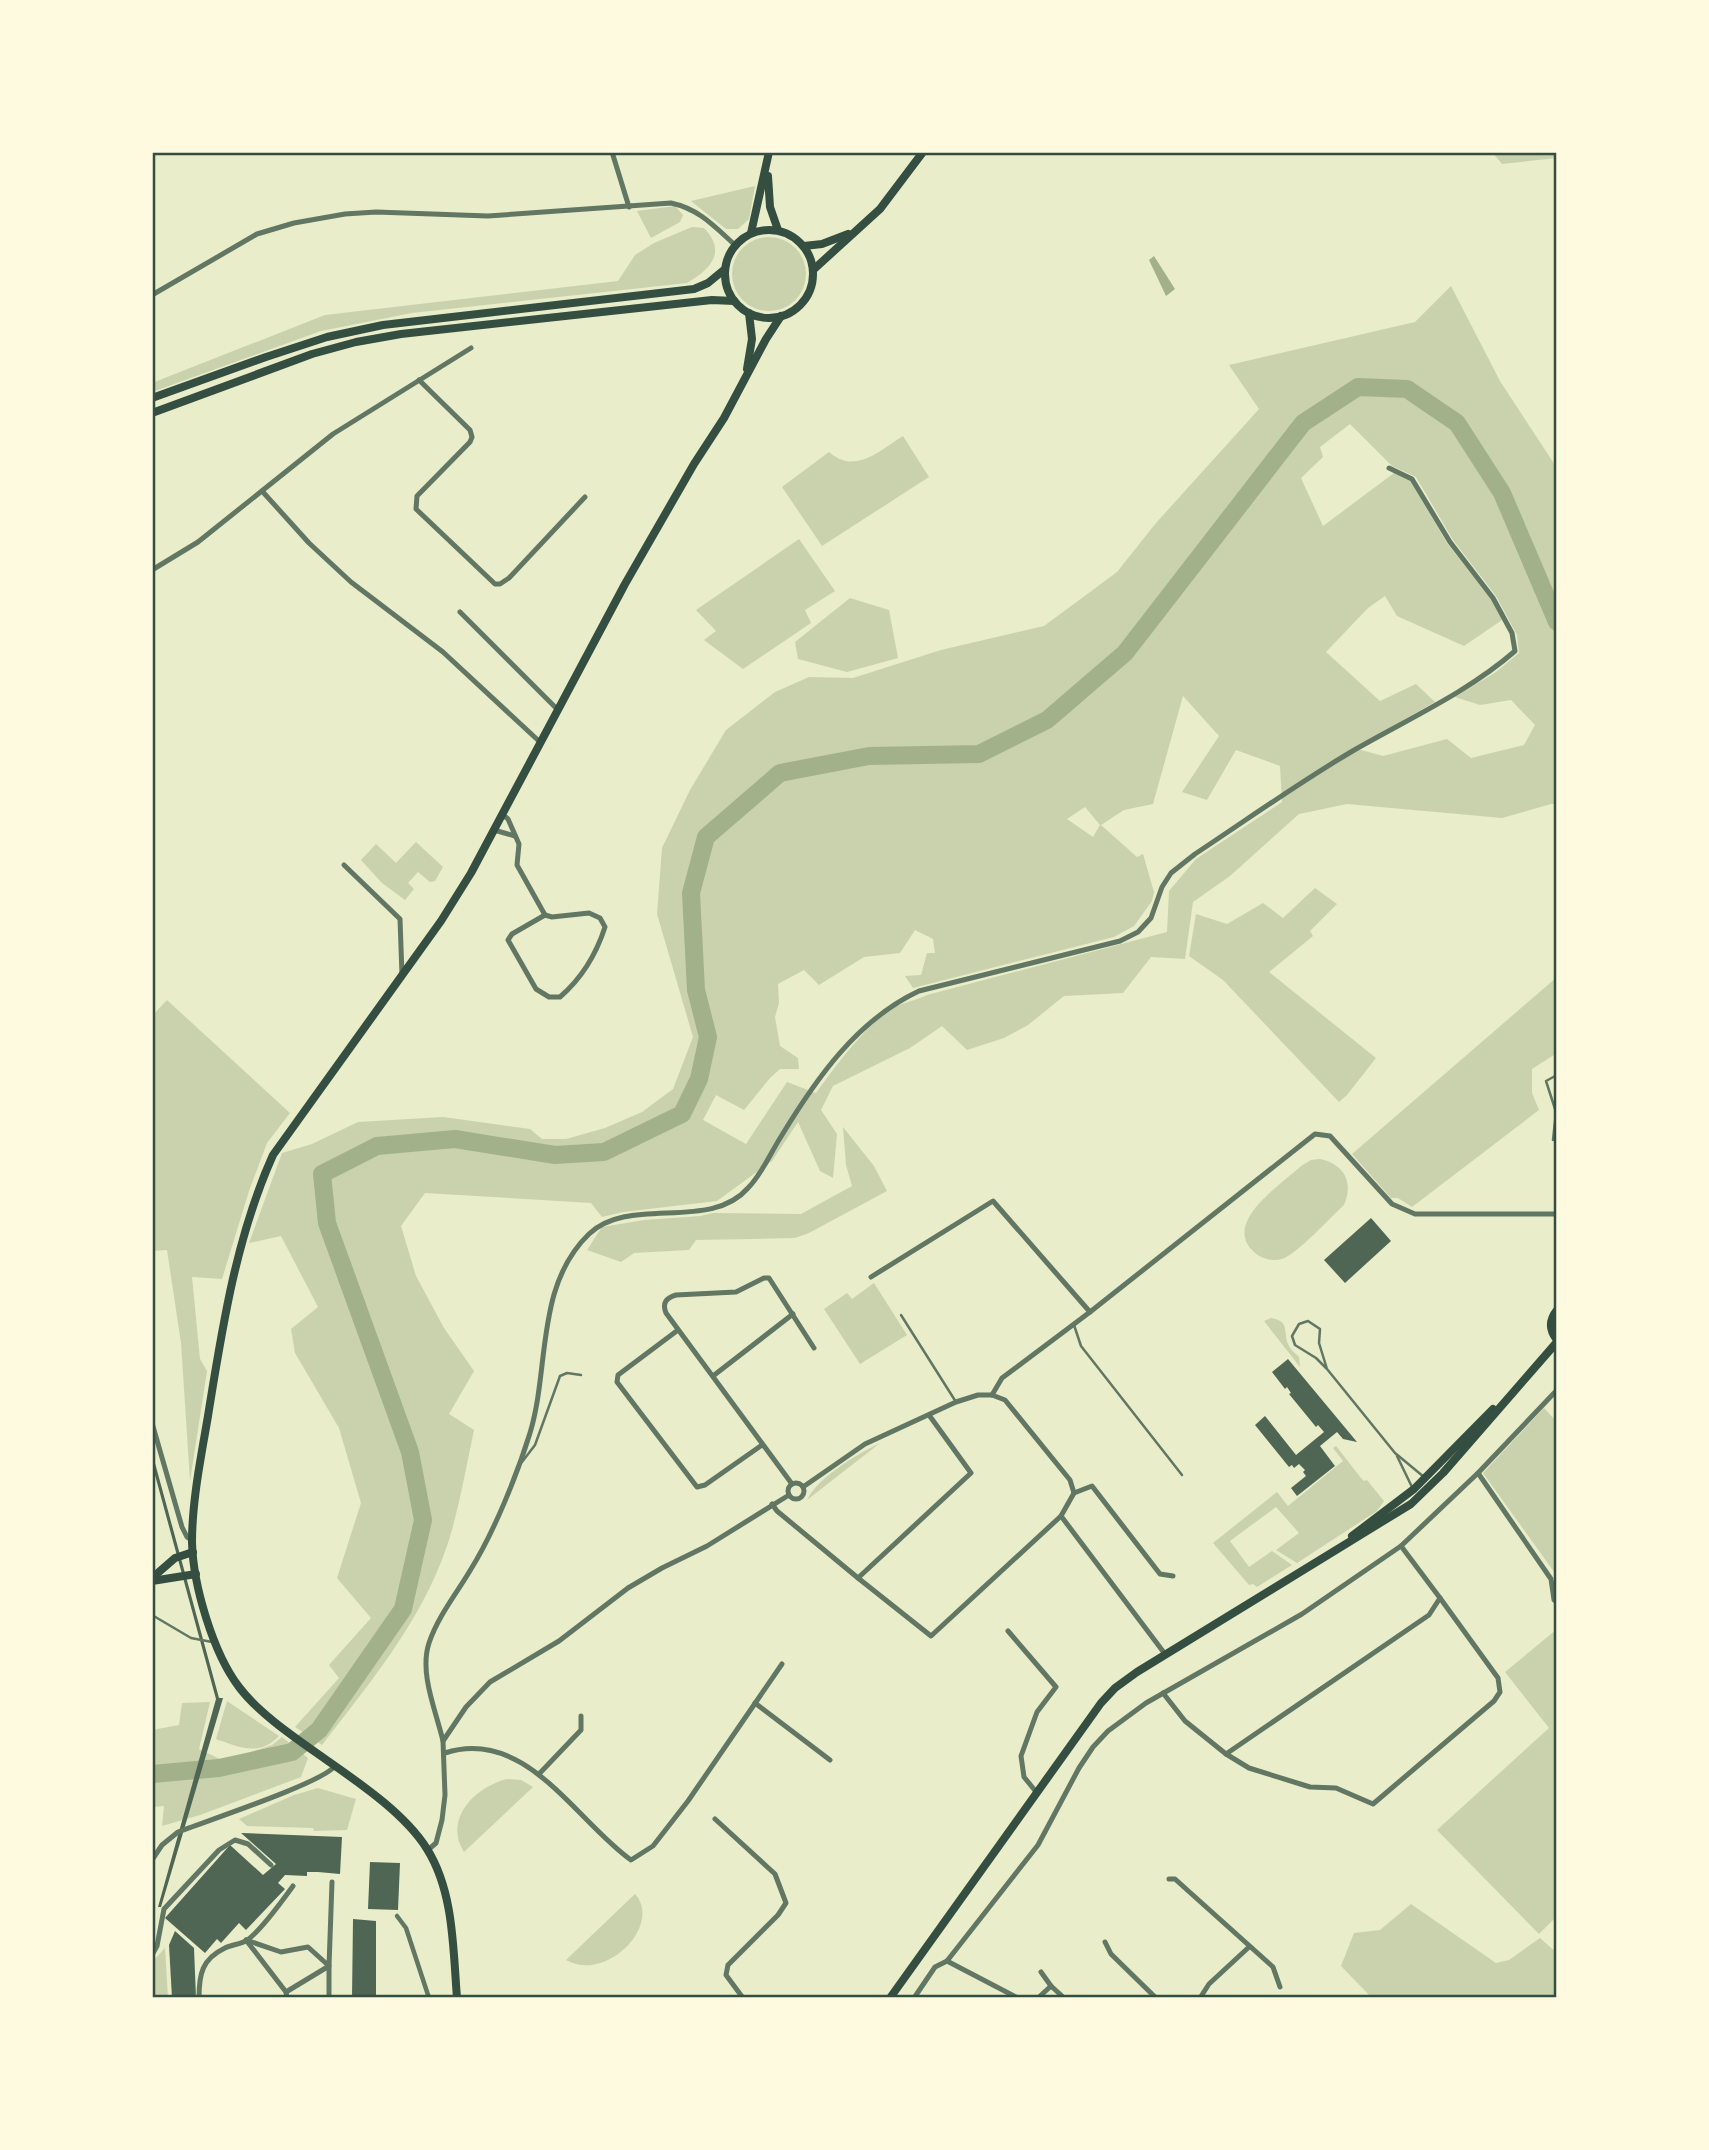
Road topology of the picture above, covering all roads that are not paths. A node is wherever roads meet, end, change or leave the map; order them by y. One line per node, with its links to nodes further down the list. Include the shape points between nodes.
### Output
1 (612, 152): 4 (street)
2 (923, 152): 5 (main road)
3 (769, 154): 6 (main road, via 770,207); 7 (main road)
4 (629, 206): 8 (street, via 687,206); 12 (street, via 488,216 376,212 294,223 257,234)
5 (862, 227): 9 (main road, via 838,239); 11 (main road)
6 (778, 230): 7 (main road); 9 (main road)
7 (751, 233): 8 (main road)
8 (735, 246): 10 (main road)
9 (804, 247): 11 (main road)
10 (724, 269): 13 (main road); 19 (main road, via 694,289 383,325 327,337)
11 (813, 270): 15 (main road, via 809,293 793,311)
12 (152, 295)
13 (734, 301): 14 (main road); 20 (main road, via 356,342)
14 (748, 313): 15 (main road, via 764,318); 17 (main road, via 752,339)
15 (781, 316): 17 (main road)
16 (471, 348): 18 (street)
17 (745, 379): 26 (main road, via 670,504)
18 (419, 380): 22 (street, via 333,434); 23 (street, via 472,437 417,496 416,509 495,584 509,578)
19 (152, 398)
20 (152, 412)
21 (1389, 468): 56 (street, via 1412,479 1450,542 1493,598 1512,633 1515,651 1495,669 1355,750 1195,854 1171,873 1151,918 1138,932 1120,941 903,998 879,1015 827,1068 748,1189 731,1201 700,1210 621,1217 590,1233 555,1289 538,1396)
22 (262, 491): 24 (street, via 198,542); 27 (street, via 351,582 443,652)
23 (585, 497)
24 (152, 569)
25 (460, 612): 26 (street)
26 (558, 710): 27 (main road)
27 (541, 743): 28 (main road)
28 (502, 814): 29 (main road); 30 (street)
29 (494, 830): 30 (street); 33 (main road, via 441,921)
30 (515, 836): 32 (street, via 517,865)
31 (344, 865): 33 (street, via 400,919)
32 (545, 915): 32 (street, via 508,940 536,989 560,997 575,984 606,927 589,913)
33 (402, 975): 68 (main road, via 285,1136 261,1182 229,1293 201,1456)
34 (1557, 1075): 35 (lane, via 1546,1081 1556,1112)
35 (1553, 1140)
36 (1557, 1214): 39 (street, via 1415,1214 1401,1210 1331,1136 1315,1134)
37 (871, 1278): 39 (street, via 993,1200)
38 (1557, 1310): 44 (main road, via 1550,1322)
39 (1090, 1312): 42 (street)
40 (793, 1314): 43 (street, via 773,1281 765,1278 736,1293 668,1298 664,1308); 45 (street); 48 (street)
41 (901, 1315): 51 (lane)
42 (1074, 1325): 50 (street, via 1002,1378); 58 (lane, via 1081,1346)
43 (678, 1330): 48 (street); 54 (street, via 618,1375 617,1382 698,1487)
44 (1557, 1341): 59 (main road)
45 (814, 1348)
46 (1327, 1369): 46 (lane, via 1317,1326 1308,1321 1299,1324 1293,1340); 55 (lane)
47 (581, 1375): 56 (lane, via 561,1376 535,1445)
48 (713, 1376): 54 (street)
49 (1557, 1390): 57 (street)
50 (992, 1395): 51 (street); 63 (street, via 1005,1400 1070,1480)
51 (956, 1402): 52 (street)
52 (929, 1415): 61 (street, via 849,1453); 74 (street, via 971,1472)
53 (152, 1423): 68 (street, via 182,1527)
54 (762, 1445): 60 (street)
55 (1395, 1452): 59 (lane); 62 (lane)
56 (517, 1468): 86 (street, via 472,1568 429,1644 427,1676)
57 (1478, 1473): 69 (street); 77 (street, via 1551,1579)
58 (1182, 1475)
59 (1430, 1481): 62 (main road); 66 (main road)
60 (792, 1484): 61 (street); 64 (street)
61 (803, 1487): 64 (street, via 800,1498)
62 (1418, 1489): 66 (lane); 71 (main road)
63 (1074, 1493): 67 (street); 73 (street, via 1092,1486 1160,1574)
64 (789, 1495): 65 (street)
65 (772, 1504): 74 (street); 86 (street, via 707,1546 639,1581 551,1647 490,1682)
66 (1400, 1511): 71 (main road)
67 (1061, 1516): 74 (street, via 931,1636); 81 (street)
68 (192, 1540): 70 (main road)
69 (1401, 1546): 76 (street); 83 (street, via 1302,1615)
70 (193, 1552): 72 (main road); 75 (main road, via 175,1558)
71 (1317, 1561): 81 (main road)
72 (196, 1574): 75 (main road); 80 (main road)
73 (1173, 1576)
74 (858, 1578)
75 (152, 1579)
76 (1440, 1598): 88 (street, via 1429,1615 1413,1627); 88 (street, via 1498,1678 1500,1692 1373,1804 1336,1788 1310,1787 1267,1775)
77 (1557, 1602)
78 (152, 1615): 80 (lane, via 191,1638)
79 (1008, 1631): 92 (street, via 1056,1687 1037,1712 1021,1756 1024,1777)
80 (216, 1643): 90 (main road, via 250,1700)
81 (1165, 1654): 92 (main road, via 1101,1703)
82 (782, 1664): 84 (street)
83 (1163, 1693): 88 (street, via 1185,1721); 105 (street, via 1124,1718 1093,1747 1038,1845)
84 (755, 1703): 89 (street); 91 (street, via 653,1846 631,1860)
85 (581, 1716): 91 (street, via 581,1730)
86 (443, 1741): 87 (street)
87 (445, 1753): 91 (street, via 459,1748 503,1754); 94 (street, via 442,1820 436,1843)
88 (1226, 1754)
89 (830, 1760)
90 (335, 1766): 94 (main road, via 406,1823); 95 (street, via 305,1784 178,1832)
91 (538, 1774)
92 (1037, 1793): 111 (main road)
93 (715, 1819): 117 (street, via 775,1874 786,1903 728,1965 726,1975)
94 (428, 1850): 116 (main road, via 446,1898)
95 (152, 1860)
96 (271, 1865): 104 (street, via 248,1844 235,1840 219,1850 164,1909 158,1946)
97 (1168, 1879): 103 (street, via 1175,1879)
98 (332, 1882): 106 (street)
99 (293, 1886): 101 (street)
100 (397, 1916): 115 (street, via 407,1928)
101 (246, 1940): 106 (street, via 281,1952 308,1947); 110 (street); 113 (street, via 207,1960 199,1973)
102 (1105, 1942): 121 (street, via 1111,1954)
103 (1249, 1947): 109 (street, via 1273,1967); 122 (street)
104 (152, 1955)
105 (947, 1961): 118 (street, via 935,1967); 119 (street)
106 (329, 1965): 110 (street); 114 (street)
107 (1041, 1972): 108 (street)
108 (1051, 1986): 112 (street); 120 (street)
109 (1280, 1987)
110 (286, 1995)
111 (895, 1996)
112 (1062, 1996)
113 (199, 1998)
114 (329, 1998)
115 (429, 1998)
116 (457, 1998)
117 (743, 1998)
118 (914, 1998)
119 (1018, 1998)
120 (1038, 1998)
121 (1156, 1998)
122 (1200, 1998)

